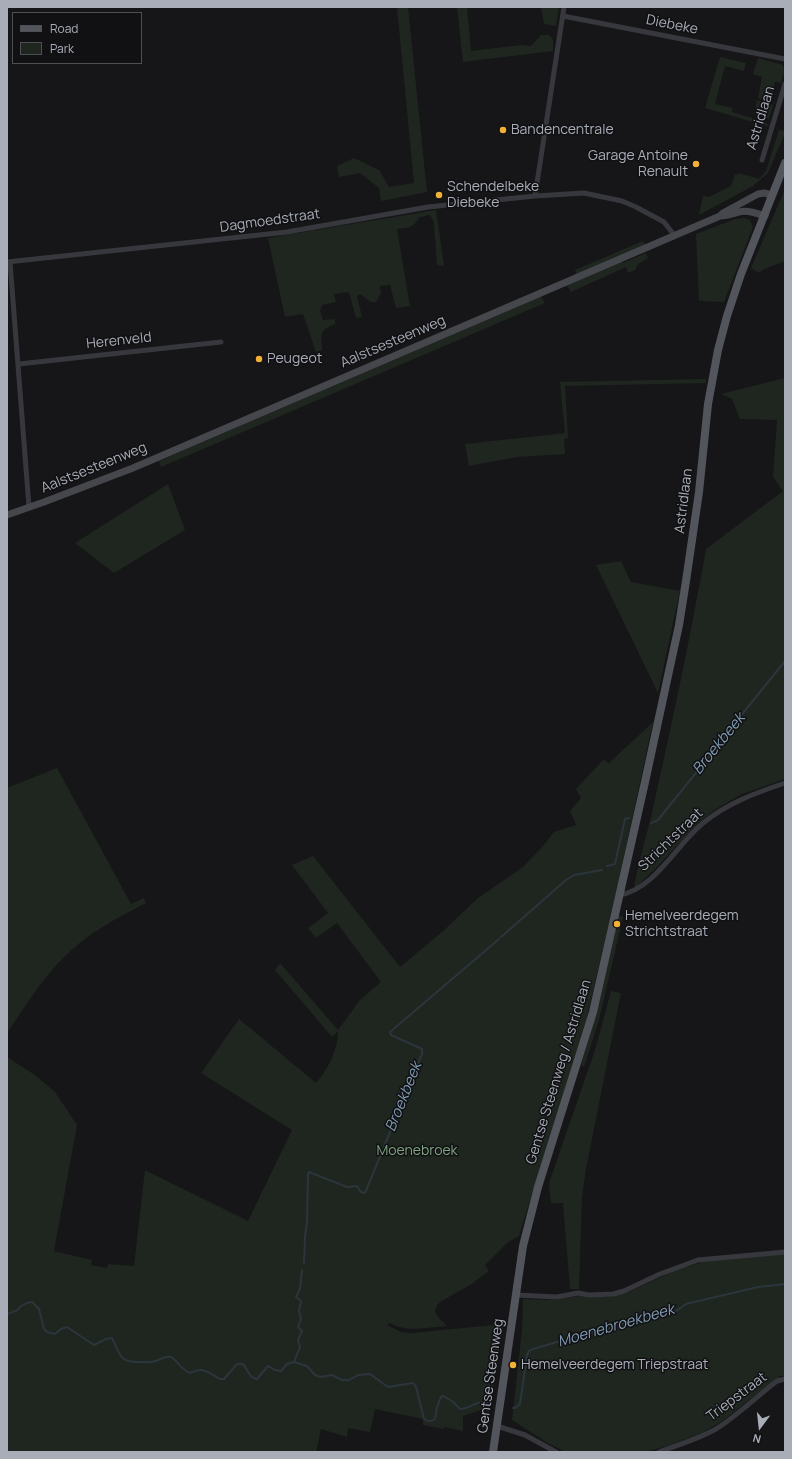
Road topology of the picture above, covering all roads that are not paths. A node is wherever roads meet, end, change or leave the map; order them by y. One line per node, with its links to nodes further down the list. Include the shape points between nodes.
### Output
1 (564, 7): 2 (street)
2 (563, 16): 3 (street, Diebeke); 7 (street)
3 (785, 59)
4 (785, 84): 5 (street, Astridlaan)
5 (762, 160)
6 (785, 163): 8 (main road, Astridlaan)
7 (535, 196): 11 (street, Dagmoedstraat, via 584,193 622,201 664,222); 12 (street, Dagmoedstraat, via 428,207 287,232)
8 (772, 196): 9 (main road, Aalstsesteenweg, via 758,194); 10 (main road, Astridlaan)
9 (720, 216): 10 (main road, Aalstsesteenweg, via 738,212); 11 (main road, Aalstsesteenweg)
10 (765, 216): 18 (main road, Astridlaan, via 727,316 716,357 686,581)
11 (674, 236): 15 (main road, Aalstsesteenweg, via 133,468)
12 (8, 262): 14 (street)
13 (221, 342): 14 (street, Herenveld)
14 (19, 364): 15 (street)
15 (29, 507): 16 (main road, Aalstsesteenweg)
16 (7, 515)
17 (785, 783): 19 (street, Strichtstraat, via 744,797 714,814 693,832 652,877 631,892)
18 (630, 848): 19 (main road, Gentse Steenweg / Astridlaan)
19 (619, 895): 21 (main road, Gentse Steenweg / Astridlaan, via 593,1012 528,1224)
20 (785, 1252): 21 (street, via 698,1260 613,1294 578,1293 557,1297)
21 (516, 1295): 22 (main road, Gentse Steenweg / Astridlaan)
22 (515, 1304): 24 (main road, Gentse Steenweg)
23 (785, 1379): 27 (street, Triepstraat, via 777,1381 715,1429)
24 (497, 1426): 25 (main road, Gentse Steenweg); 26 (street, via 525,1436)
25 (493, 1452)
26 (556, 1452)
27 (658, 1452)

